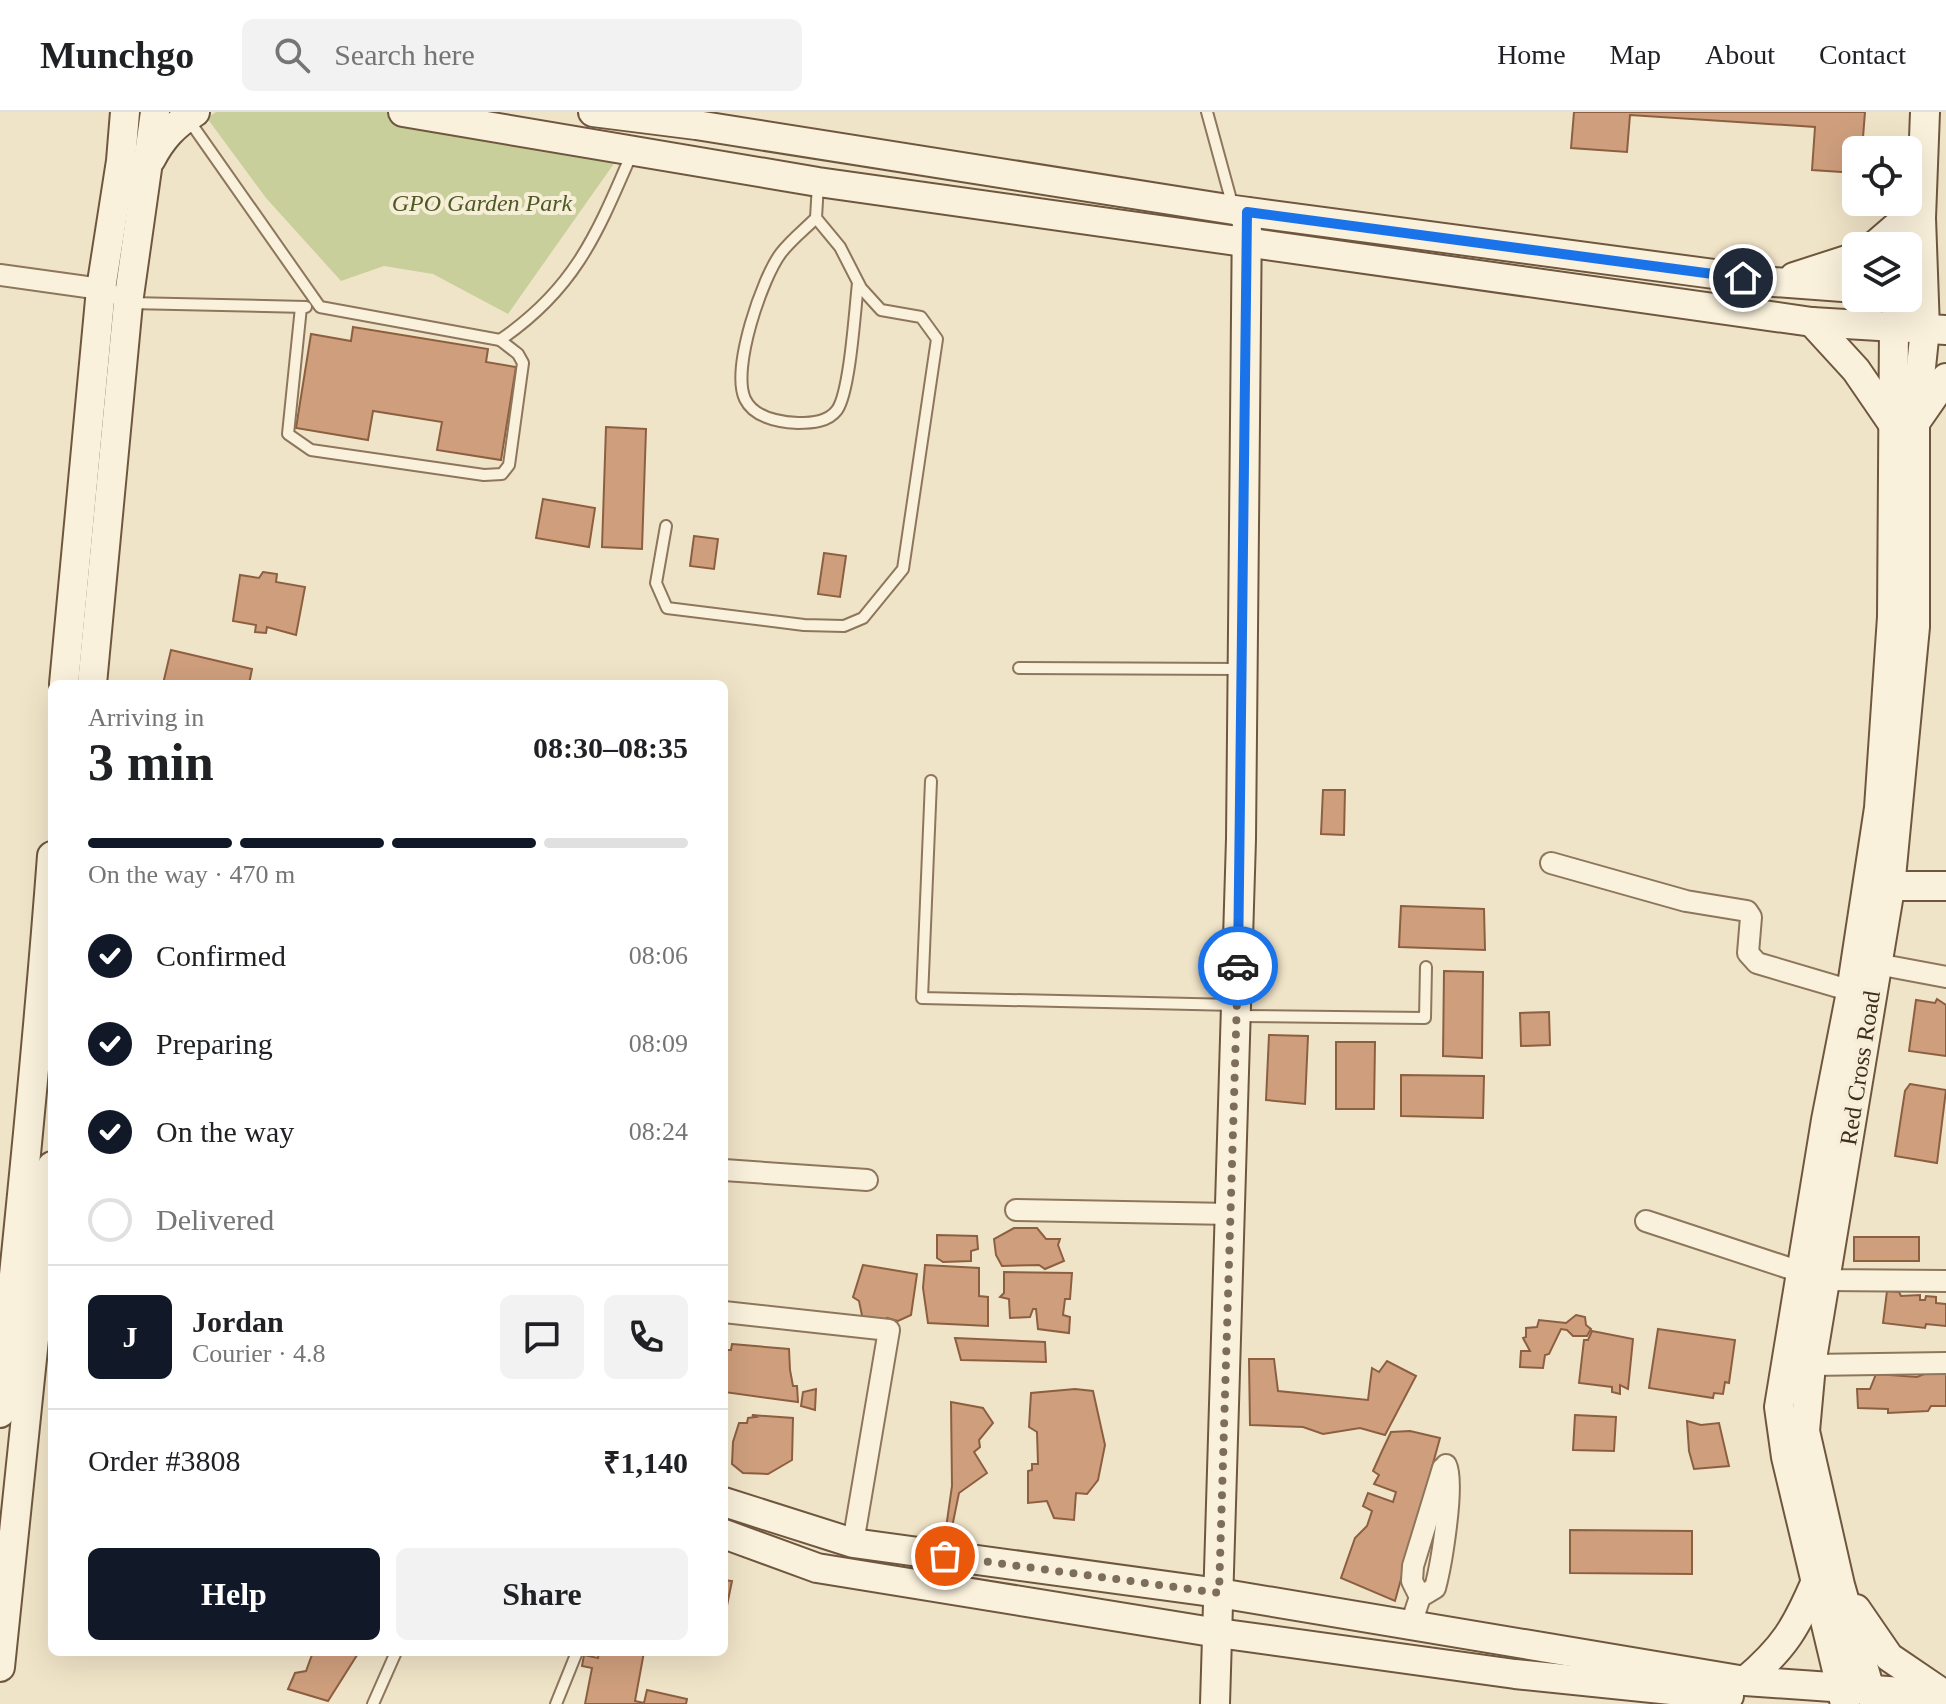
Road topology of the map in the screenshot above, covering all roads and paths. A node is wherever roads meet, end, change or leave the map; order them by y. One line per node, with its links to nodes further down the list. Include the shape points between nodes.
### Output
1 (125, 112): 23 (street)
2 (155, 112): 11 (street)
3 (403, 112): 10 (street)
4 (593, 112): 13 (street)
5 (1207, 112): 13 (lane)
6 (1906, 112): 9 (street)
7 (1925, 112): 15 (street, Red Cross Road)
8 (191, 115): 11 (street, via 161,140); 27 (lane)
9 (1905, 136)
10 (632, 153): 12 (street); 32 (lane, via 596,237 557,293)
11 (144, 174): 25 (street)
12 (818, 182): 14 (lane); 16 (street)
13 (1240, 211): 16 (street); 20 (street)
14 (816, 218): 21 (lane, via 840,247); 21 (lane, via 781,253 753,309 744,398 759,414 779,422 806,423 825,420 838,409)
15 (1907, 222): 18 (street)
16 (1246, 242): 29 (street); 37 (street)
17 (1842, 261): 20 (street)
18 (1946, 268)
19 (0, 275): 23 (street)
20 (1774, 282): 22 (street)
21 (858, 283): 35 (lane, via 881,310 921,317 937,339 903,569 863,618 844,626 667,608 656,583)
22 (1842, 287)
23 (101, 289): 25 (street); 38 (street)
24 (1922, 298): 31 (street, Red Cross Road)
25 (128, 303): 26 (lane); 39 (street)
26 (301, 307): 27 (lane); 32 (lane, via 288,434 311,450 502,474 509,465 523,363)
27 (320, 307): 32 (lane)
28 (1906, 312): 30 (street, Red Cross Road)
29 (1812, 322): 30 (street); 34 (street)
30 (1894, 327): 31 (street); 34 (street, Red Cross Road)
31 (1936, 330): 34 (street, Red Cross Road)
32 (500, 340)
33 (1946, 378): 34 (street)
34 (1904, 424): 43 (street, Red Cross Road, via 1915,627)
35 (666, 526)
36 (1019, 668): 37 (lane)
37 (1242, 669): 49 (street)
38 (64, 680)
39 (92, 680)
40 (931, 781): 49 (lane, via 922,998)
41 (1551, 863): 48 (street, via 1686,901 1747,911 1748,953 1753,960)
42 (1946, 886): 43 (street)
43 (1877, 898): 44 (street, Red Cross Road)
44 (1872, 952): 46 (street); 48 (street, Red Cross Road)
45 (1426, 967): 49 (lane, via 1425,1018)
46 (1946, 977)
47 (48, 984): 51 (street)
48 (1862, 994): 59 (street, Red Cross Road)
49 (1236, 1010): 55 (street)
50 (728, 1170): 52 (street)
51 (42, 1175): 53 (street); 57 (street); 58 (street)
52 (867, 1180)
53 (0, 1202)
54 (1016, 1210): 55 (street)
55 (1231, 1214): 71 (street)
56 (1646, 1221): 59 (street)
57 (7, 1255): 58 (street); 63 (street)
58 (48, 1264): 63 (street)
59 (1813, 1276): 60 (street); 65 (street, Red Cross Road); 70 (street, Red Cross Road, via 1779,1407 1786,1457)
60 (1946, 1281)
61 (728, 1312): 69 (street, via 889,1330)
62 (48, 1339): 63 (street)
63 (13, 1355): 66 (street); 78 (street)
64 (1946, 1363): 65 (street)
65 (1811, 1365): 70 (street, Red Cross Road, via 1805,1431)
66 (0, 1413)
67 (728, 1503): 69 (street)
68 (728, 1535): 74 (street, via 817,1568)
69 (853, 1543): 71 (street)
70 (1828, 1583): 80 (street, via 1775,1656); 81 (street, via 1889,1657); 82 (street, Red Cross Road); 83 (street, Red Cross Road)
71 (1219, 1593): 73 (street); 74 (street)
72 (1420, 1597): 72 (street, via 1412,1581 1413,1566 1446,1465 1448,1504 1440,1570 1435,1588); 73 (street)
73 (1410, 1627): 75 (street)
74 (1218, 1633): 79 (street); 87 (street)
75 (1518, 1644): 79 (street); 80 (street)
76 (394, 1656): 85 (lane)
77 (575, 1656): 86 (lane)
78 (0, 1667)
79 (1515, 1674): 84 (street)
80 (1745, 1681): 82 (street)
81 (1945, 1694): 83 (street)
82 (1844, 1697): 83 (street)
83 (1872, 1697)
84 (1770, 1702): 88 (street)
85 (373, 1704)
86 (556, 1704)
87 (1215, 1704)
88 (1801, 1704)

